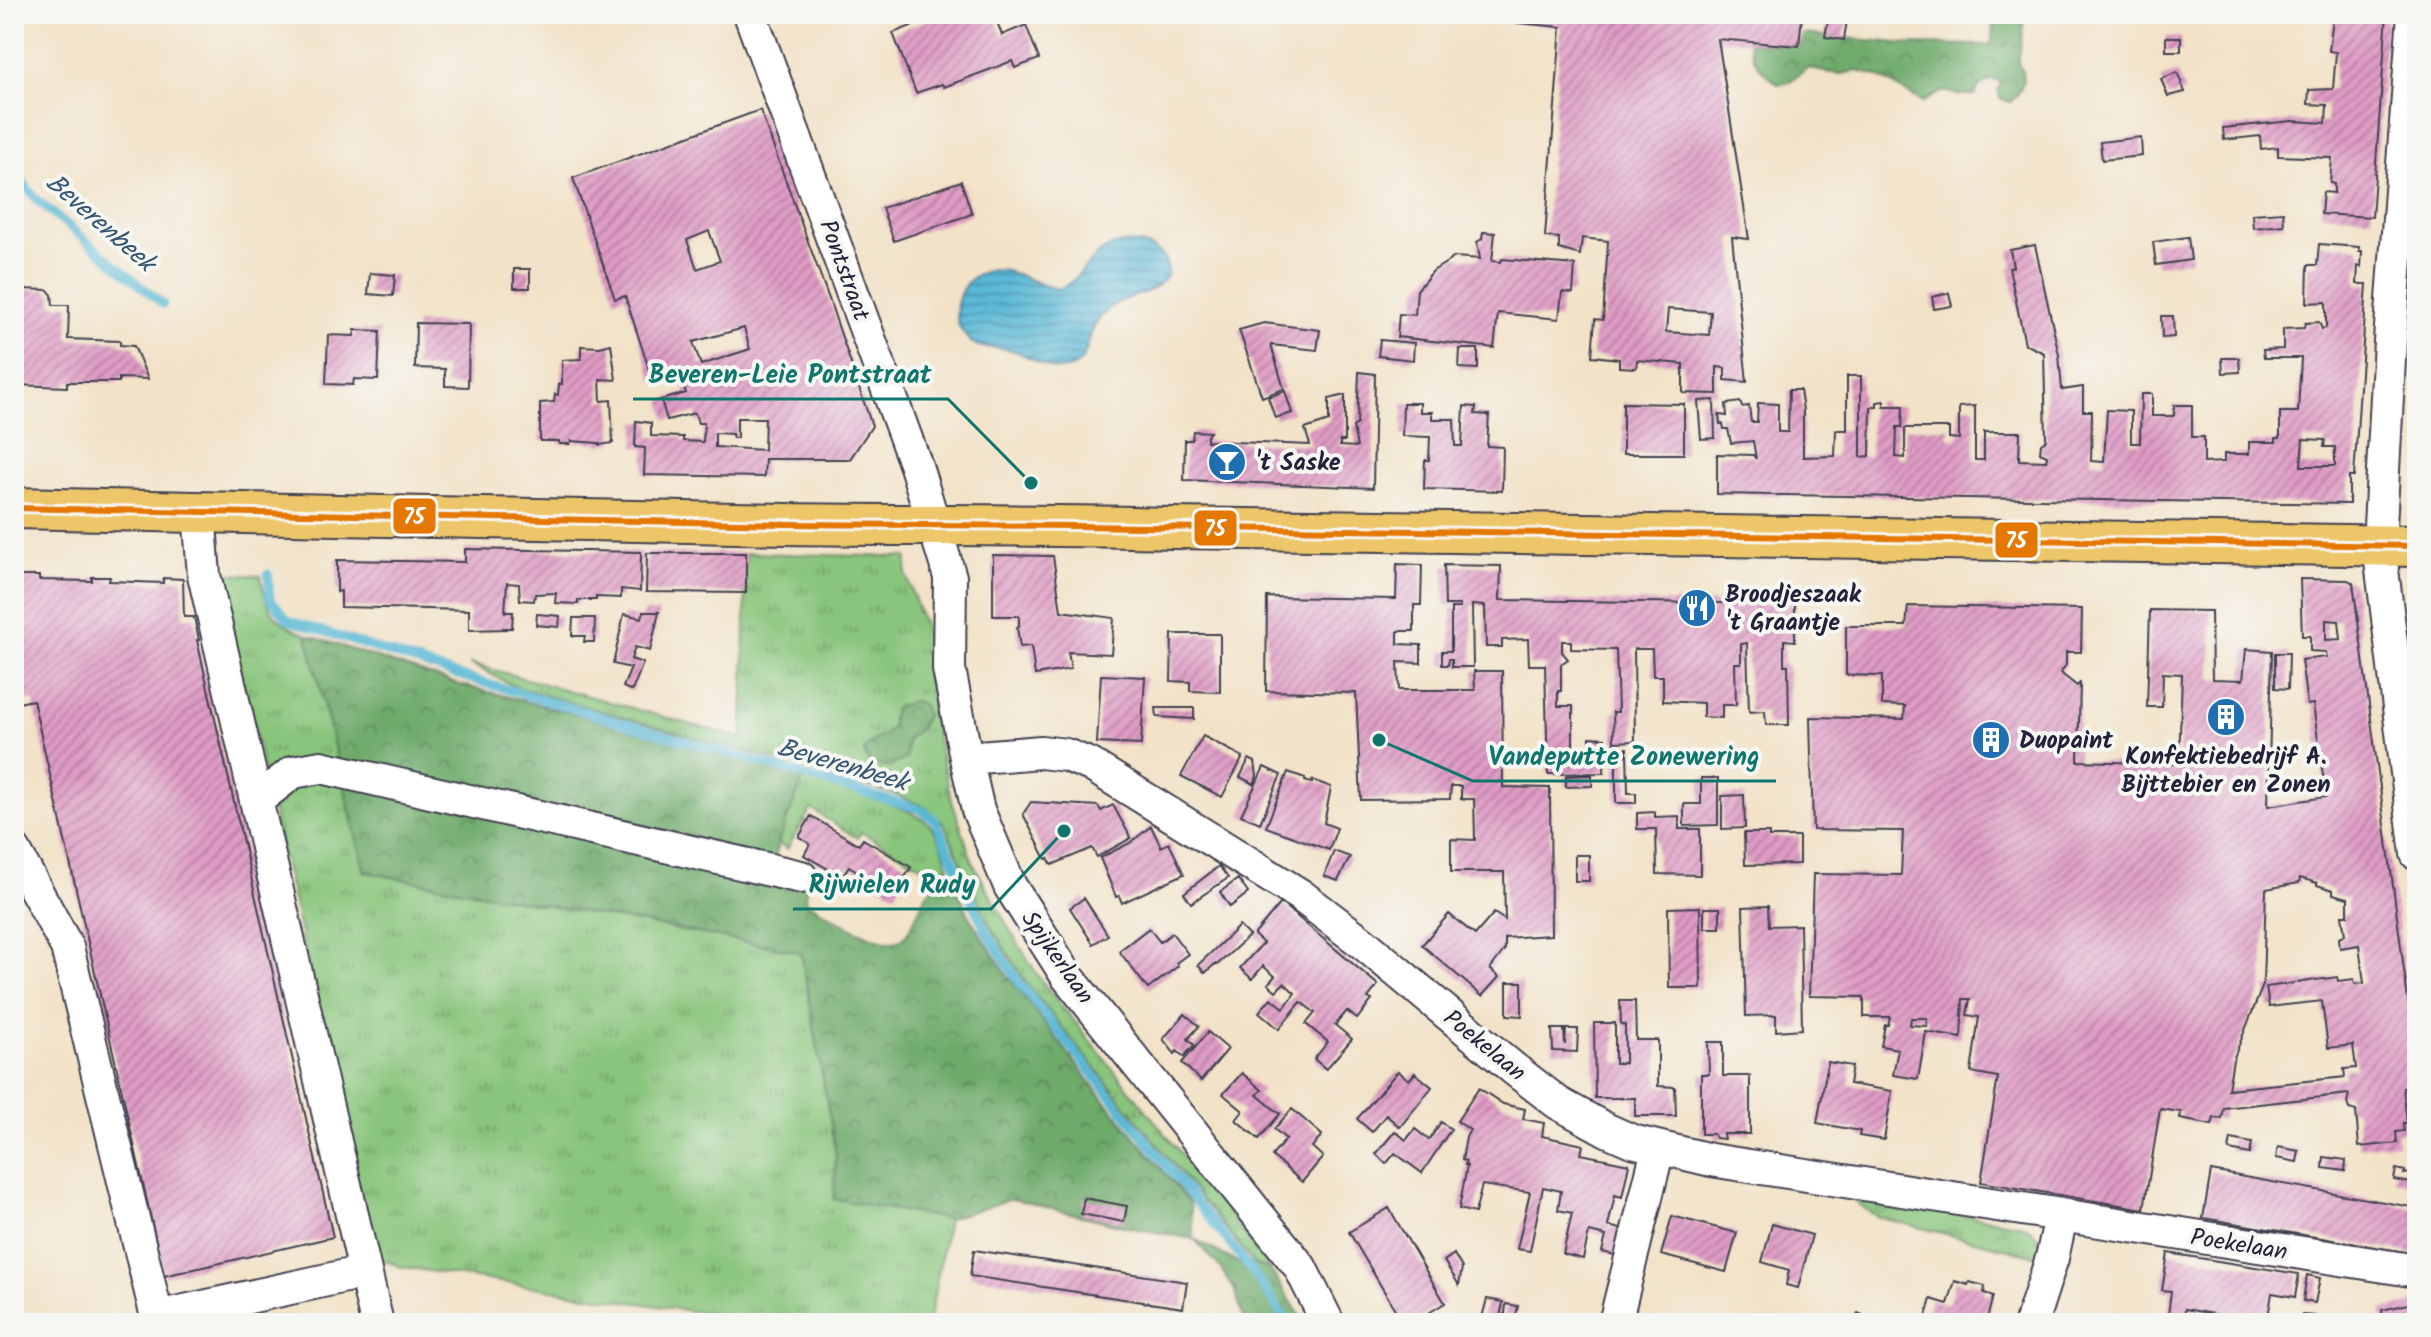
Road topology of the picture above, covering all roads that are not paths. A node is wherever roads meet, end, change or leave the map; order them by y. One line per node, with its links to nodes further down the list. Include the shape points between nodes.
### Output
1 (750, 14): 5 (street, Pontstraat)
2 (2414, 14): 6 (street, via 2389,356)
3 (14, 508): 4 (main road)
4 (210, 512): 5 (main road); 8 (street, via 204,575)
5 (936, 526): 6 (main road); 7 (street, Spijkerlaan, via 950,577 949,669)
6 (2398, 546): 10 (street)
7 (966, 758): 12 (street, Poekelaan, via 1041,752 1091,765 1300,895 1558,1103 1607,1130); 17 (street, Spijkerlaan, via 978,810 1010,886 1067,976 1300,1267)
8 (256, 801): 11 (street, via 293,772 321,767); 15 (street)
9 (14, 850): 15 (street, via 67,947 157,1317)
10 (2417, 854)
11 (801, 877)
12 (1658, 1149): 13 (street, Poekelaan); 18 (street)
13 (2061, 1217): 14 (street, Poekelaan); 19 (street)
14 (2417, 1271)
15 (364, 1272): 16 (street)
16 (377, 1323)
17 (1328, 1323)
18 (1615, 1323)
19 (2031, 1323)

